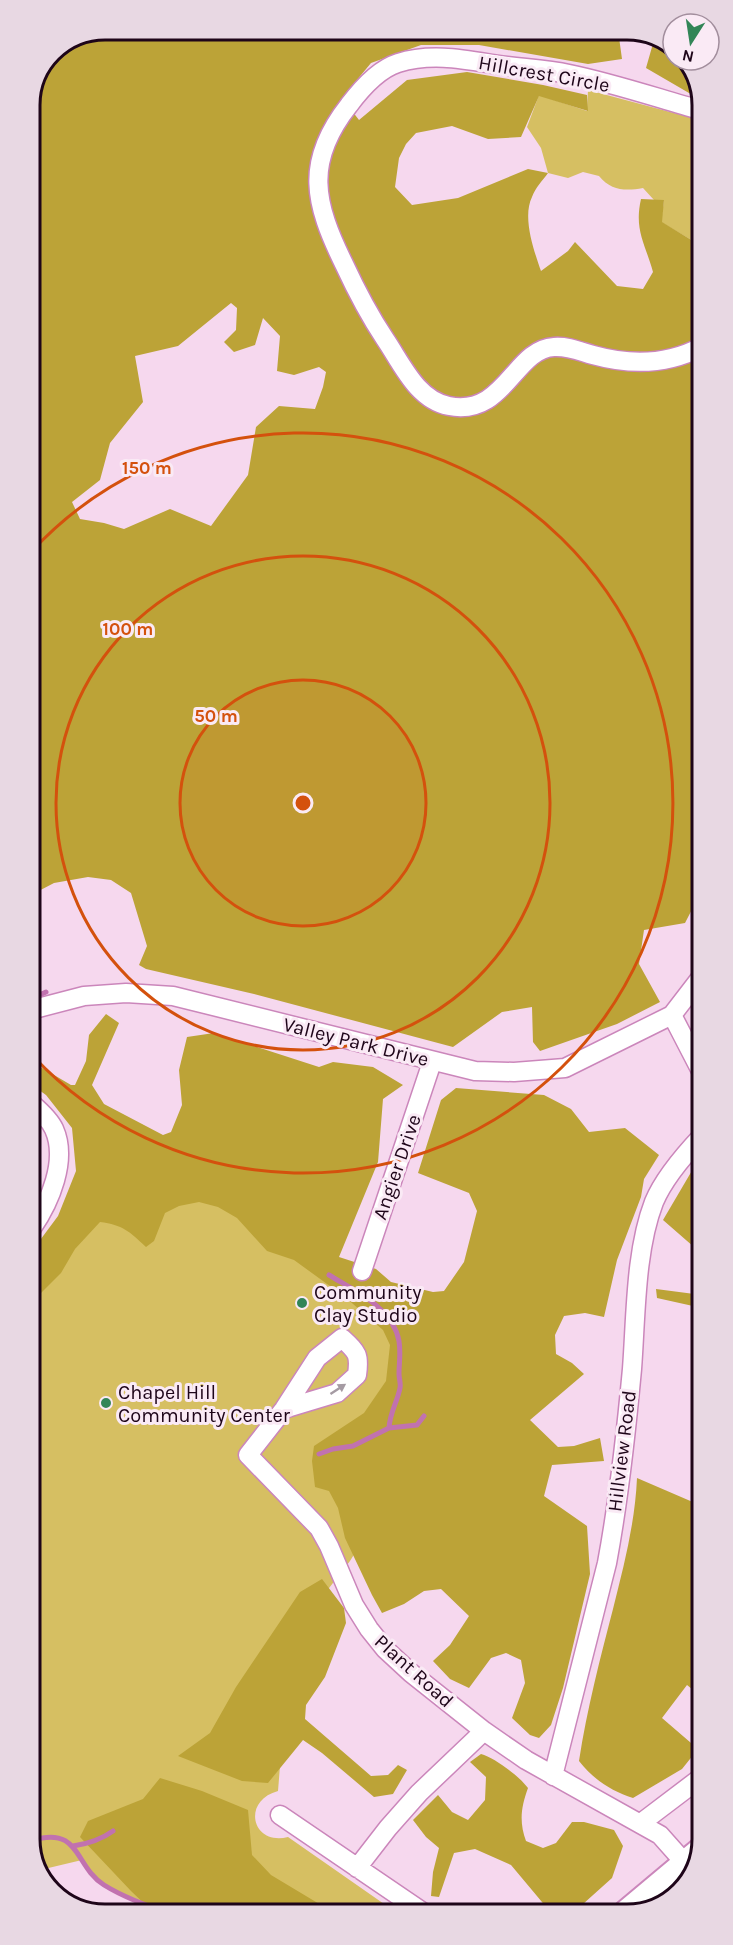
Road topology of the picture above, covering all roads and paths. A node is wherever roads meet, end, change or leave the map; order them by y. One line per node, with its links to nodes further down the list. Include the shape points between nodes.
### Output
1 (693, 108): 2 (street, Hillcrest Circle, via 568,74 449,57 397,63 373,78 335,122 325,143 318,182 323,218 366,310 418,389 431,399 463,408 481,403 501,390 538,351 550,347 570,347 621,361 647,362 669,360)
2 (693, 350)
3 (693, 988): 5 (street, Valley Park Drive)
4 (40, 1007): 7 (street, Valley Park Drive, via 84,996 173,996)
5 (672, 1015): 6 (street); 7 (street, Valley Park Drive, via 565,1068 475,1071)
6 (693, 1056)
7 (432, 1062): 11 (street, Angier Drive)
8 (40, 1113): 10 (street, via 54,1128 58,1148 54,1184)
9 (693, 1147): 14 (street, Hillview Road, via 665,1182 647,1226 623,1460 607,1563)
10 (40, 1213)
11 (362, 1271)
12 (284, 1408): 13 (street, Plant Road, via 248,1455 319,1528 354,1605 385,1649)
13 (484, 1731): 14 (street, Plant Road); 20 (street, via 419,1793)
14 (553, 1776): 17 (street, Plant Road)
15 (693, 1784): 17 (street)
16 (280, 1815): 20 (street)
17 (641, 1823): 18 (street, Plant Road)
18 (690, 1855)
19 (689, 1858): 22 (main road)
20 (357, 1868): 21 (street)
21 (411, 1904)
22 (635, 1904)

